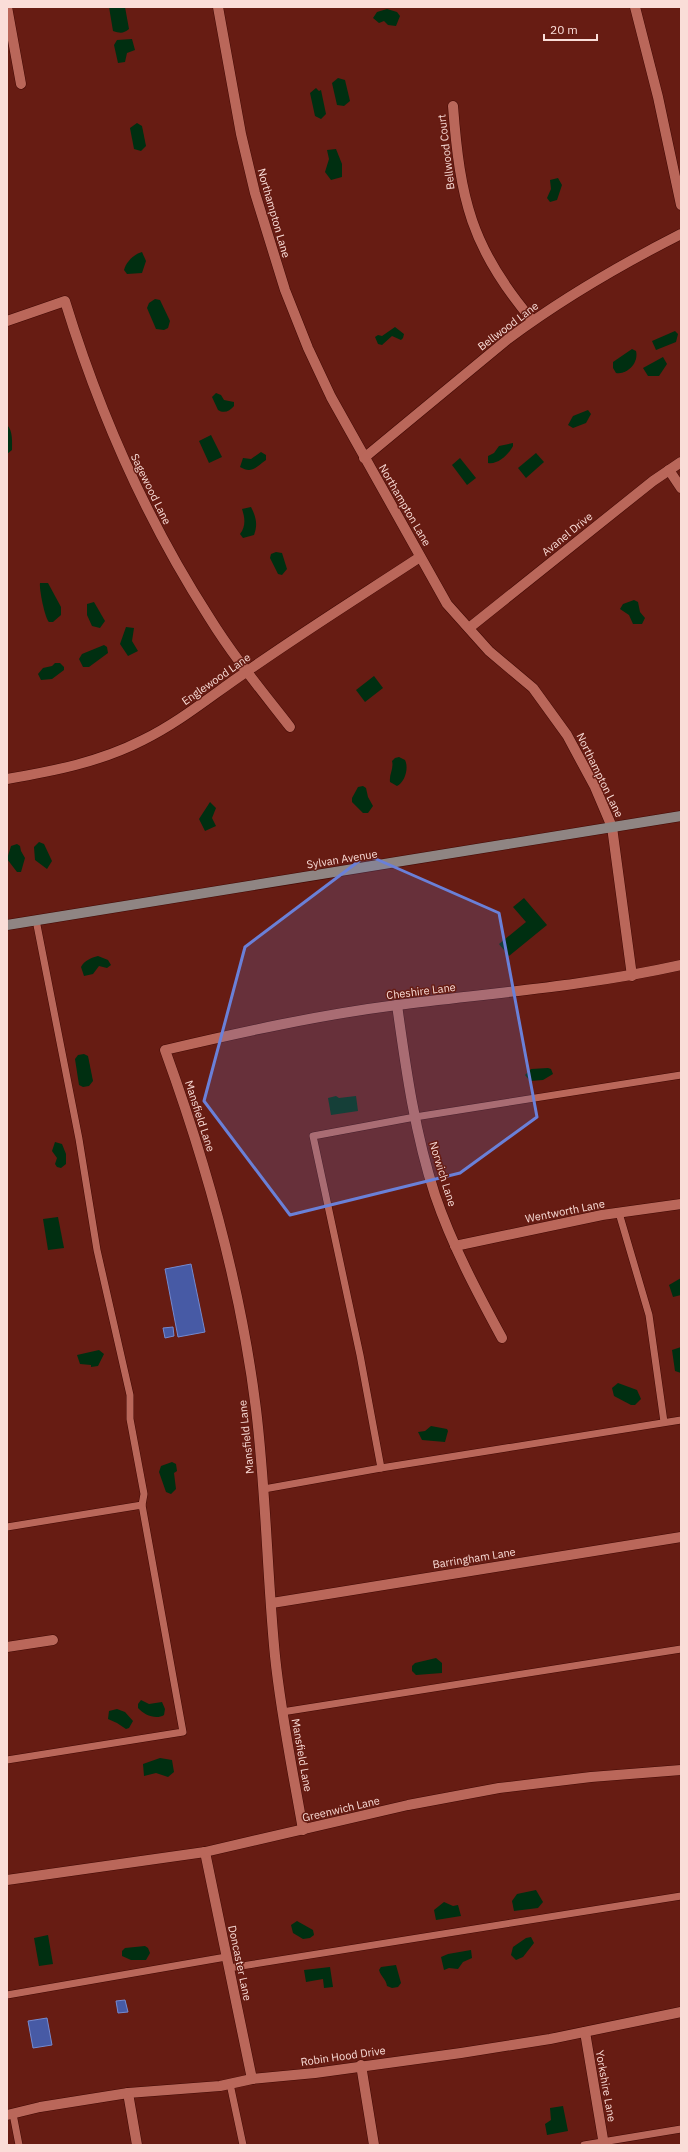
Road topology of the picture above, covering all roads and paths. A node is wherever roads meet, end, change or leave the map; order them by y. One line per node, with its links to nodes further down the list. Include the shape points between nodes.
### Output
1 (7, 7): 4 (street)
2 (218, 7): 10 (street, Northampton Lane, via 241,134 268,240 308,348 331,398)
3 (635, 7): 6 (street, via 658,97)
4 (21, 84)
5 (453, 106): 8 (street, Bellwood Court, via 457,158 470,219 494,270)
6 (681, 205)
7 (681, 234): 8 (street, Bellwood Lane, via 624,262)
8 (532, 320): 10 (street, Bellwood Lane)
9 (7, 321): 16 (street, Sagewood Lane, via 65,301 94,388 117,447 143,502 209,618)
10 (364, 458): 14 (street, Northampton Lane)
11 (681, 462): 12 (street, Avanel Drive)
12 (669, 470): 13 (street); 15 (street, Avanel Drive)
13 (681, 488)
14 (420, 557): 15 (street, Northampton Lane, via 447,604); 16 (street, Englewood Lane)
15 (469, 628): 20 (street, Northampton Lane, via 489,651 533,688 567,735 595,787)
16 (246, 672): 17 (street, Sagewood Lane); 18 (street, Englewood Lane, via 178,720 106,757 67,769)
17 (290, 727)
18 (7, 779)
19 (681, 816): 20 (main road, Sylvan Avenue)
20 (612, 827): 21 (main road, Sylvan Avenue); 24 (street, Northampton Lane)
21 (36, 920): 22 (main road, Sylvan Avenue); 37 (lane, via 79,1139 97,1250 130,1395 130,1420 144,1494)
22 (7, 925)
23 (681, 965): 24 (street, Cheshire Lane)
24 (632, 976): 25 (street, Cheshire Lane, via 545,989)
25 (397, 1005): 26 (street, Cheshire Lane, via 263,1028); 28 (street, Norwich Lane)
26 (165, 1050): 36 (street, Mansfield Lane, via 190,1118 211,1191 246,1342)
27 (681, 1075): 28 (lane)
28 (415, 1117): 31 (street, Norwich Lane, via 436,1196); 35 (lane, via 313,1136 360,1355)
29 (681, 1204): 30 (street, Wentworth Lane)
30 (619, 1213): 31 (street, Wentworth Lane); 34 (lane, via 649,1315)
31 (455, 1246): 32 (street, Norwich Lane)
32 (502, 1338)
33 (681, 1420): 34 (lane)
34 (664, 1422): 35 (lane)
35 (381, 1468): 36 (lane)
36 (264, 1489): 40 (street, Mansfield Lane)
37 (142, 1505): 38 (lane); 45 (lane, via 184,1732)
38 (7, 1527)
39 (681, 1537): 40 (street, Barringham Lane)
40 (272, 1603): 44 (street, Mansfield Lane)
41 (52, 1640): 42 (street)
42 (7, 1647)
43 (681, 1649): 44 (lane)
44 (282, 1712): 47 (street, Mansfield Lane)
45 (7, 1760)
46 (681, 1770): 47 (street, Greenwich Lane, via 499,1788 408,1805)
47 (303, 1830): 48 (street, Greenwich Lane)
48 (205, 1852): 49 (street, Greenwich Lane); 51 (street, Doncaster Lane)
49 (7, 1880)
50 (681, 1896): 52 (lane)
51 (226, 1957): 52 (street, Doncaster Lane); 53 (lane)
52 (229, 1968): 57 (street, Doncaster Lane)
53 (7, 1995)
54 (681, 2012): 55 (street, Robin Hood Drive)
55 (584, 2032): 56 (street, Robin Hood Drive, via 462,2053); 62 (street, Yorkshire Lane)
56 (361, 2065): 57 (street, Robin Hood Drive, via 315,2073); 66 (street)
57 (252, 2079): 58 (street, Robin Hood Drive)
58 (230, 2084): 59 (street, Robin Hood Drive); 65 (lane)
59 (128, 2093): 60 (street, Robin Hood Drive); 64 (street)
60 (10, 2114): 63 (lane)
61 (681, 2129): 62 (lane)
62 (604, 2143): 67 (lane)
63 (19, 2145)
64 (137, 2145)
65 (243, 2145)
66 (374, 2145)
67 (584, 2145)

